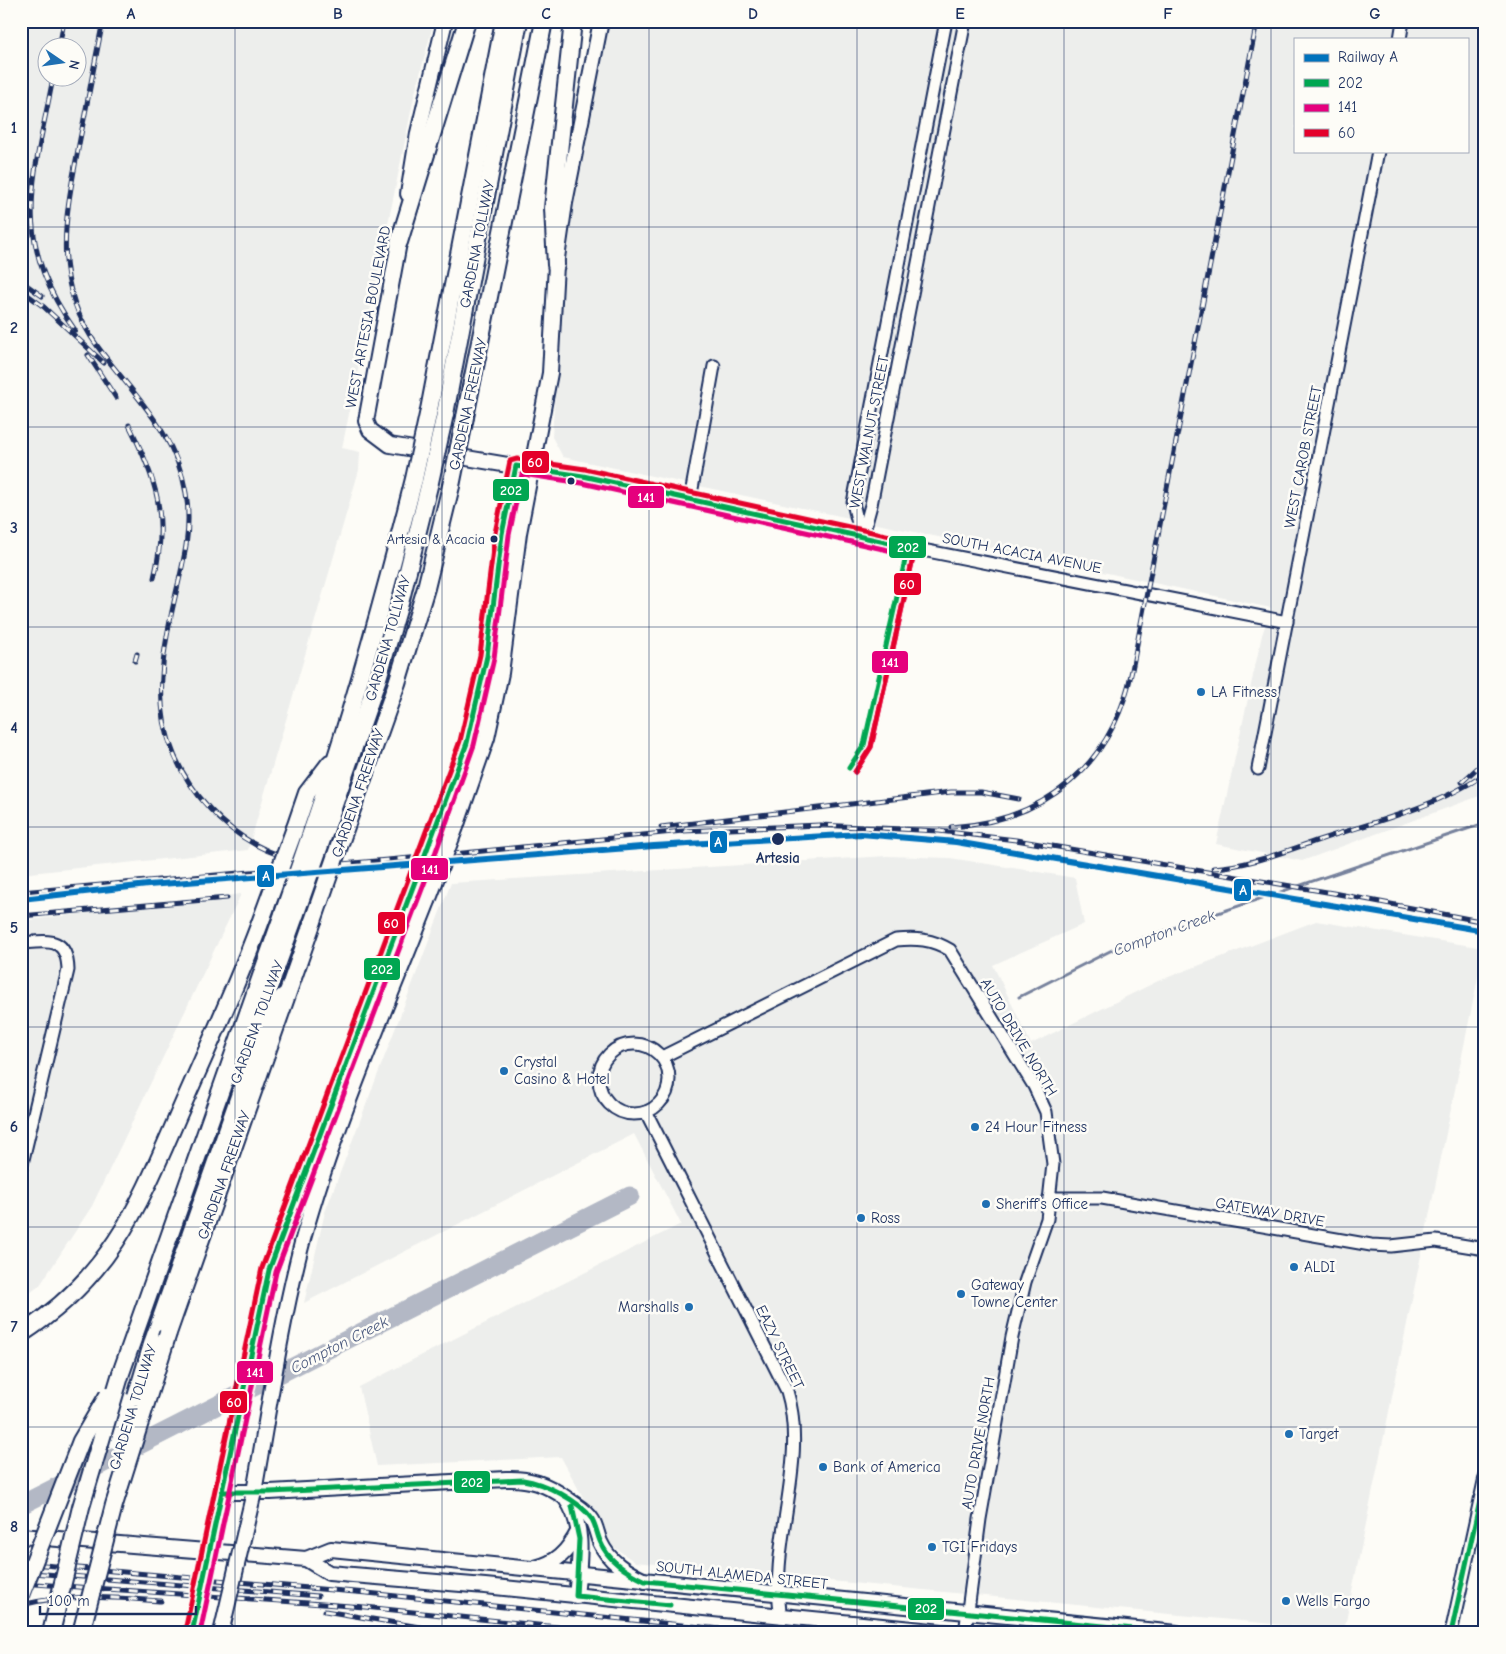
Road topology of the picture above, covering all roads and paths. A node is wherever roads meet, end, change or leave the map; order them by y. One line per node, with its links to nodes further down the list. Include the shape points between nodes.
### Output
1 (445, 21): 16 (main road, WEST ARTESIA BOULEVARD, via 418,133)
2 (467, 21): 16 (highway)
3 (504, 21): 24 (highway, GARDENA FREEWAY, bridge, via 429,410)
4 (519, 21): 24 (highway, GARDENA TOLLWAY, bridge, via 445,414)
5 (530, 21): 21 (highway, GARDENA TOLLWAY, via 461,375)
6 (544, 21): 21 (highway, GARDENA FREEWAY)
7 (573, 21): 17 (highway, via 553,208)
8 (601, 21): 17 (main road)
9 (946, 21): 14 (street, WEST WALNUT STREET)
10 (965, 21): 15 (street, WEST WALNUT STREET)
11 (1403, 21): 12 (street)
12 (1400, 38)
13 (1378, 152): 27 (street, WEST CAROB STREET)
14 (909, 215): 15 (street); 19 (street, WEST WALNUT STREET)
15 (926, 219): 20 (street, WEST WALNUT STREET)
16 (399, 242): 22 (main road, WEST ARTESIA BOULEVARD, via 367,426 390,446)
17 (556, 265): 23 (main road, via 550,372)
18 (714, 366): 25 (street)
19 (878, 376): 20 (street); 26 (street, WEST WALNUT STREET, via 853,504)
20 (896, 380): 26 (street, WEST WALNUT STREET)
21 (471, 391): 34 (highway, GARDENA FREEWAY, bridge, via 426,588)
22 (516, 466): 23 (main road, SOUTH ACACIA AVENUE); 32 (main road, bridge, via 502,534 479,696 467,742)
23 (532, 469): 25 (street, SOUTH ACACIA AVENUE, via 583,476); 33 (main road, bridge, via 518,542 501,673 487,738)
24 (422, 481): 28 (highway, GARDENA FREEWAY); 30 (highway, GARDENA TOLLWAY, via 400,603 380,668)
25 (690, 500): 26 (street, SOUTH ACACIA AVENUE)
26 (862, 538): 27 (street, SOUTH ACACIA AVENUE)
27 (1287, 622): 29 (street, WEST CAROB STREET)
28 (340, 749): 30 (highway, GARDENA FREEWAY); 42 (highway, bridge, via 307,793 242,973 126,1226 81,1287)
29 (1258, 769)
30 (319, 830): 43 (highway, GARDENA TOLLWAY, bridge, via 190,1212 172,1229)
31 (21, 944): 38 (street, via 51,941 62,947 67,956 68,970)
32 (376, 986): 33 (main road); 37 (main road)
33 (393, 991): 39 (main road)
34 (287, 993): 61 (highway, GARDENA TOLLWAY, bridge, via 269,1011 153,1341 94,1536); 62 (highway, GARDENA FREEWAY, bridge, via 168,1333 114,1505)
35 (662, 1058): 36 (street, via 668,1069 668,1089 657,1105); 36 (street, via 644,1045 629,1044 615,1049 600,1067 600,1089 607,1103 626,1113); 40 (street, AUTO DRIVE NORTH, via 896,940 914,938 937,942 950,950 1034,1086 1046,1112 1054,1164)
36 (646, 1112): 55 (street, EAZY STREET, via 792,1406 789,1488)
37 (307, 1165): 39 (main road); 45 (main road, via 269,1270)
38 (21, 1168)
39 (323, 1170): 46 (main road, via 291,1289)
40 (1049, 1198): 41 (street, GATEWAY DRIVE, via 1102,1198 1371,1245 1436,1241); 57 (street, AUTO DRIVE NORTH, via 1047,1219 1025,1282 1012,1337 980,1519)
41 (1485, 1249)
42 (21, 1334)
43 (121, 1373): 54 (highway, bridge, via 81,1441); 60 (highway, bridge, via 81,1507)
44 (1485, 1477): 67 (street)
45 (223, 1492): 46 (main road); 59 (main road, bridge)
46 (261, 1492): 47 (main road, via 520,1479 546,1485); 63 (main road, bridge)
47 (566, 1498): 48 (main road); 53 (main road, via 588,1515 612,1560 626,1572)
48 (578, 1532): 51 (main road, via 561,1557); 52 (main road)
49 (21, 1536): 50 (main road, SOUTH ALAMEDA STREET, bridge)
50 (306, 1559): 51 (main road, SOUTH ALAMEDA STREET, via 331,1549); 56 (main road, SOUTH ALAMEDA STREET, via 329,1573)
51 (530, 1570): 52 (main road, SOUTH ALAMEDA STREET)
52 (578, 1574): 53 (main road, SOUTH ALAMEDA STREET); 56 (main road)
53 (645, 1581): 55 (main road, SOUTH ALAMEDA STREET)
54 (21, 1595)
55 (777, 1595): 57 (main road, SOUTH ALAMEDA STREET); 58 (street, EAZY STREET)
56 (576, 1596): 58 (main road, SOUTH ALAMEDA STREET)
57 (968, 1613): 65 (street, AUTO DRIVE NORTH); 66 (main road, SOUTH ALAMEDA STREET)
58 (781, 1617): 64 (main road, SOUTH ALAMEDA STREET)
59 (193, 1632)
60 (51, 1633)
61 (70, 1633)
62 (81, 1633)
63 (221, 1633)
64 (952, 1633)
65 (965, 1633)
66 (1177, 1633)
67 (1451, 1633)

